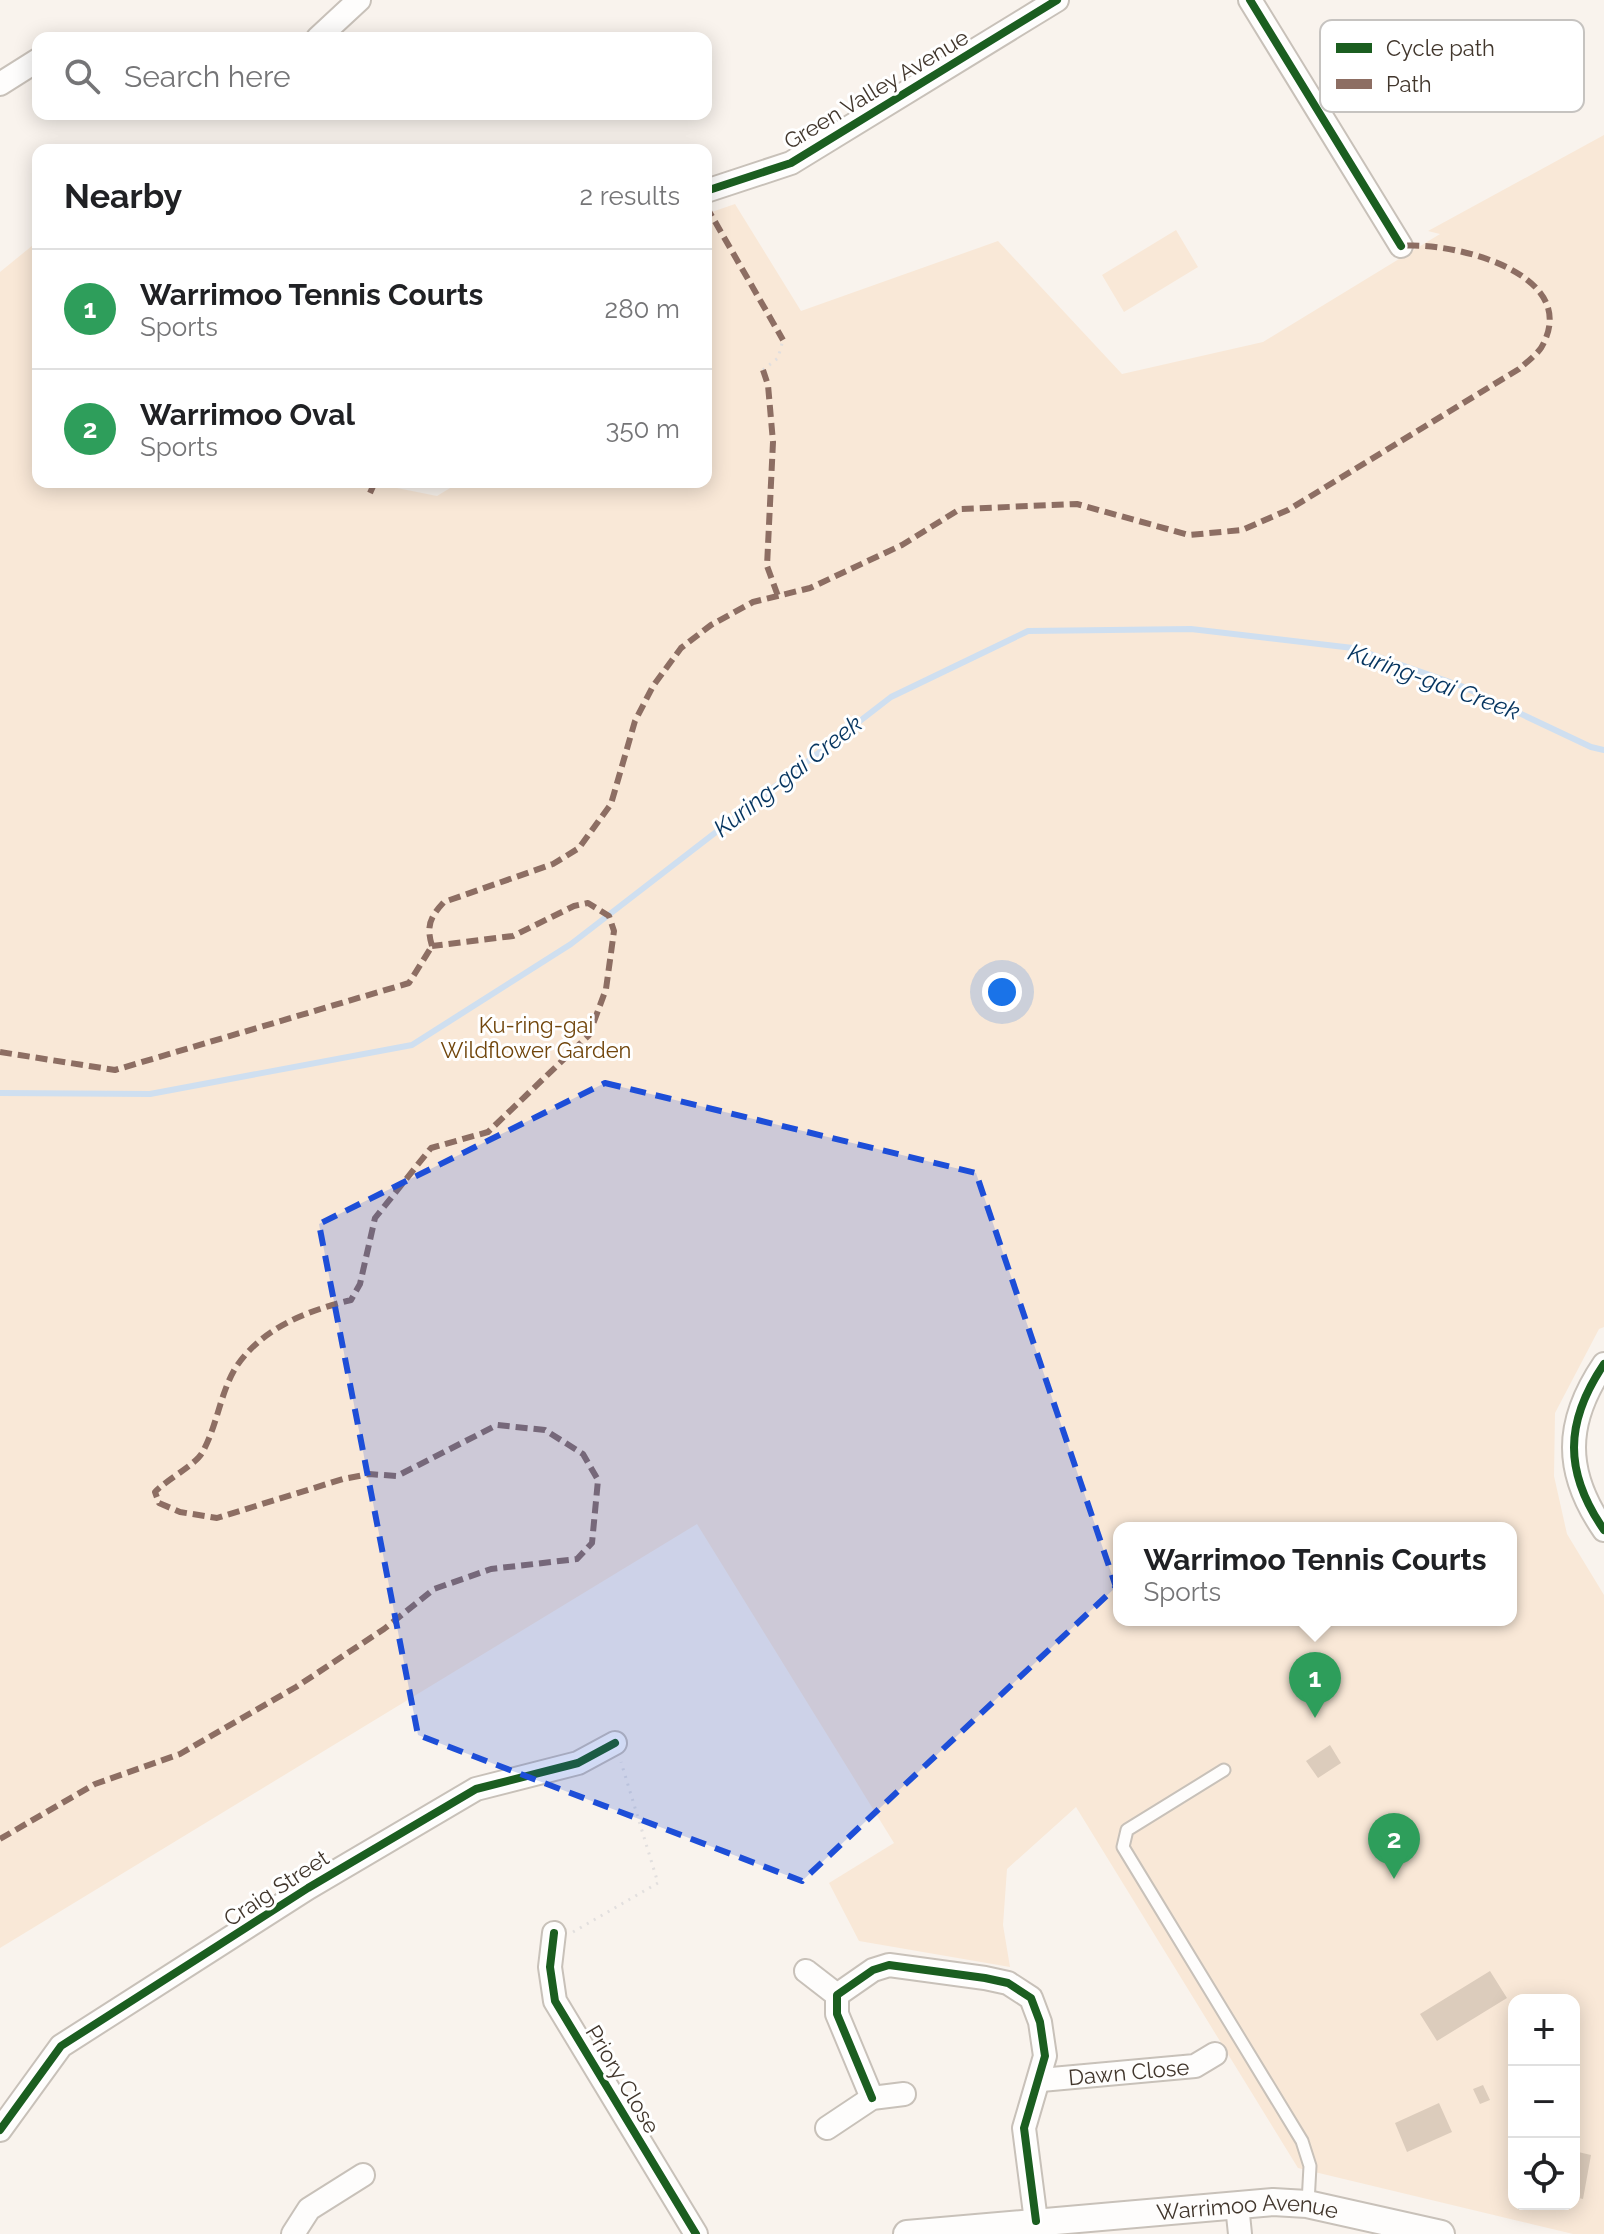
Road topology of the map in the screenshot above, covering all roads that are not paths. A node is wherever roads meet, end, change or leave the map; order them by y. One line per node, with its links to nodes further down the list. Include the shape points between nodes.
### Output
1 (359, 0): 4 (street)
2 (1057, 0): 7 (street, Green Valley Avenue, via 791,163)
3 (1250, 0): 8 (street)
4 (324, 32)
5 (32, 64): 6 (street)
6 (0, 84)
7 (712, 189)
8 (1401, 246)
9 (1604, 1364): 10 (street, via 1578,1413 1572,1443 1589,1509)
10 (1604, 1530)
11 (615, 1743): 21 (street, Craig Street, via 578,1763 476,1789 308,1888 61,2046)
12 (1224, 1770): 23 (lane, via 1127,1830 1123,1847 1302,2141 1310,2166)
13 (554, 1938): 27 (street, Priory Close, via 550,1967 555,2001)
14 (806, 1971): 15 (street)
15 (837, 1995): 17 (street, via 846,1985 889,1965 1008,1983 1031,1998 1040,2022 1045,2056); 19 (street, via 837,2014)
16 (1215, 2054): 17 (street, Dawn Close, via 1195,2066)
17 (1041, 2080): 25 (street, via 1024,2128)
18 (904, 2094): 19 (street)
19 (872, 2098): 20 (street)
20 (827, 2128)
21 (0, 2130)
22 (363, 2175): 26 (street, via 309,2209)
23 (1307, 2204): 24 (street, Warrimoo Avenue); 30 (street, Warrimoo Avenue)
24 (1237, 2205): 25 (street, Warrimoo Avenue); 29 (street)
25 (1036, 2221): 28 (street, Warrimoo Avenue)
26 (293, 2234)
27 (696, 2234)
28 (907, 2234)
29 (1240, 2234)
30 (1441, 2234)

